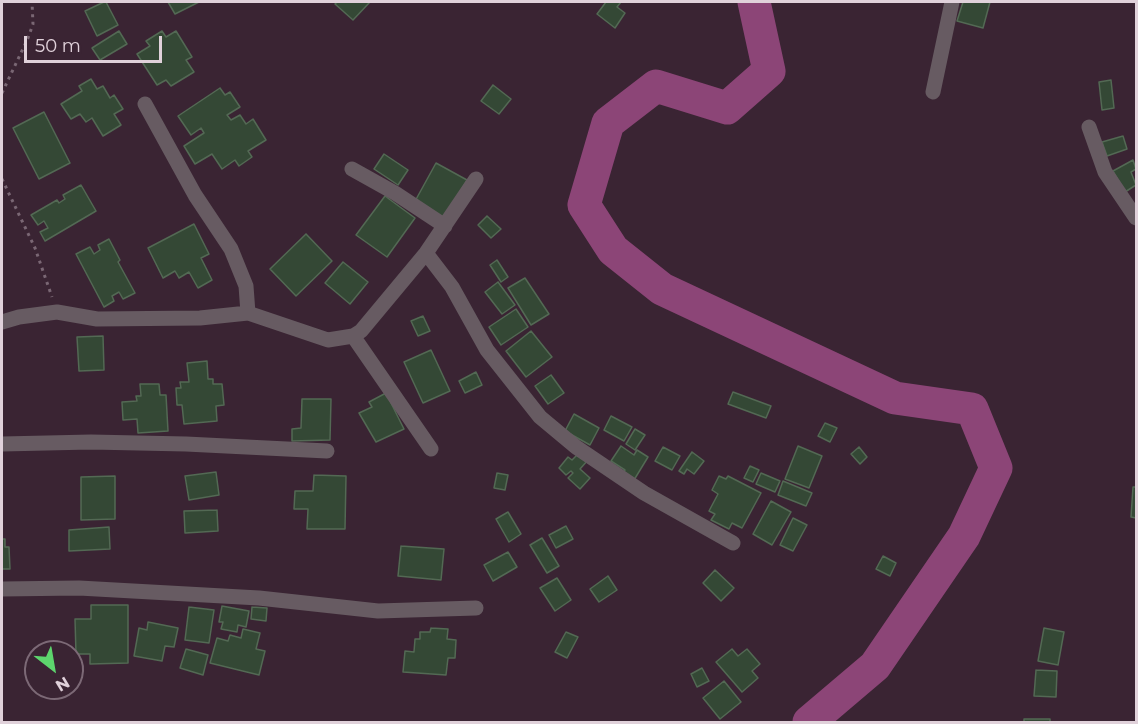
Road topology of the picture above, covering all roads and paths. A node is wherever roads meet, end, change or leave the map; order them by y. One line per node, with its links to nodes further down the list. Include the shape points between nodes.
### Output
1 (32, 2): 4 (path, via 33,24)
2 (952, 2): 3 (street)
3 (933, 92)
4 (2, 93)
5 (145, 104): 14 (street, via 195,195 231,249 246,286)
6 (1089, 127): 10 (street, via 1105,171)
7 (352, 169): 11 (street)
8 (2, 179): 13 (path, via 35,248)
9 (476, 179): 11 (street)
10 (1137, 218)
11 (445, 226): 12 (street)
12 (426, 253): 16 (street, via 361,331); 20 (street, via 452,287 487,350 540,417 644,493)
13 (57, 312): 14 (street, via 97,319 200,318); 15 (street)
14 (248, 313): 16 (street, via 328,340)
15 (2, 322)
16 (352, 336): 18 (street)
17 (2, 444): 19 (street, via 162,444)
18 (431, 449)
19 (327, 451)
20 (733, 543)
21 (2, 589): 22 (street, via 79,588 259,598 378,611)
22 (476, 608)

